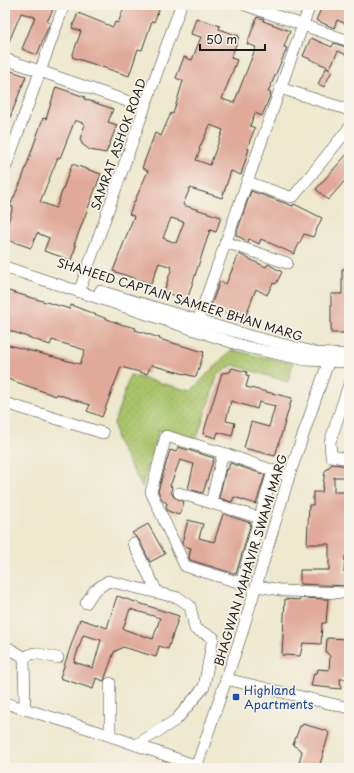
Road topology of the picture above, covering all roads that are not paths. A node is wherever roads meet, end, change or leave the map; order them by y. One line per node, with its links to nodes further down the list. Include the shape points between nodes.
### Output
1 (64, 5): 8 (street)
2 (181, 5): 10 (street, SAMRAT ASHOK ROAD)
3 (246, 5): 5 (street)
4 (310, 5): 5 (street)
5 (302, 25): 6 (street); 9 (street)
6 (349, 41)
7 (5, 59): 8 (street)
8 (40, 71): 10 (street); 13 (street)
9 (280, 88): 11 (street); 14 (street)
10 (144, 107): 19 (street, SAMRAT ASHOK ROAD)
11 (349, 110)
12 (349, 128): 14 (street, via 294,196 290,197)
13 (5, 169)
14 (247, 182): 15 (street)
15 (225, 242): 17 (street); 20 (street)
16 (5, 260): 19 (street, SHAHEED CAPTAIN SAMEER BHAN MARG)
17 (287, 263)
18 (5, 267): 19 (street, SHAHEED CAPTAIN SAMEER BHAN MARG)
19 (80, 288): 20 (street, SHAHEED CAPTAIN SAMEER BHAN MARG)
20 (196, 326): 22 (street, SHAHEED CAPTAIN SAMEER BHAN MARG, via 246,347 306,360)
21 (349, 355): 22 (street, SHAHEED CAPTAIN SAMEER BHAN MARG)
22 (330, 357): 23 (street, SHAHEED CAPTAIN SAMEER BHAN MARG); 30 (street, BHAGWAN MAHAVIR SWAMI MARG)
23 (349, 362)
24 (349, 384): 28 (street, via 330,442 330,451 331,456)
25 (5, 403): 26 (street)
26 (103, 433)
27 (223, 453): 29 (street); 32 (street); 33 (street, via 166,436 151,492 185,566 241,583)
28 (349, 459)
29 (273, 471): 30 (street); 33 (street)
30 (289, 476): 35 (street, BHAGWAN MAHAVIR SWAMI MARG)
31 (179, 493): 32 (street)
32 (211, 503): 33 (street)
33 (260, 518)
34 (133, 543): 36 (street)
35 (257, 586): 37 (street, via 286,591); 42 (street, BHAGWAN MAHAVIR SWAMI MARG)
36 (157, 592): 38 (street, via 108,580 94,591); 48 (street, via 179,598 190,606 195,629 213,637 211,653 204,687 176,720)
37 (349, 594)
38 (86, 603)
39 (5, 646): 40 (street)
40 (24, 657): 41 (street, via 34,653); 45 (street)
41 (58, 658)
42 (226, 680): 46 (street); 49 (street, BHAGWAN MAHAVIR SWAMI MARG)
43 (110, 684): 47 (street)
44 (5, 702): 45 (street)
45 (25, 708): 47 (street)
46 (349, 708)
47 (110, 736): 48 (street)
48 (136, 745): 49 (street)
49 (196, 767)

